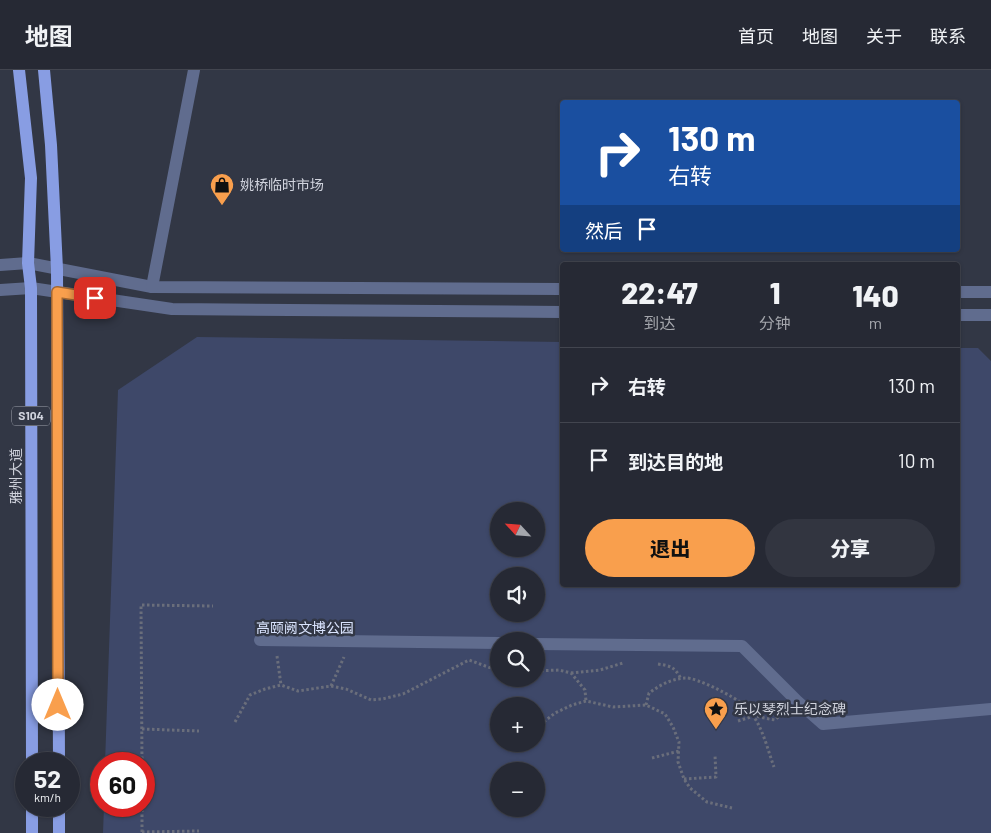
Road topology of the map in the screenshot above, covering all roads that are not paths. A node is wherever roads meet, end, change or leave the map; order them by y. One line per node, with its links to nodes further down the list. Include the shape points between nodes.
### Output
1 (20, 70): 4 (main road, 雅州大道 / S104, via 31,178)
2 (44, 70): 6 (main road, S104)
3 (194, 70): 7 (street)
4 (28, 263): 5 (street); 6 (street); 8 (main road, 雅州大道 / S104)
5 (0, 265)
6 (57, 269): 7 (street); 11 (main road, S104)
7 (152, 287): 10 (street)
8 (30, 288): 9 (street); 11 (street); 21 (main road, 雅州大道 / S104)
9 (0, 290)
10 (560, 290)
11 (57, 292): 14 (street, via 172,309); 22 (main road, S104)
12 (960, 292): 13 (street)
13 (991, 292)
14 (560, 312)
15 (960, 315): 16 (street)
16 (991, 315)
17 (260, 640): 18 (street)
18 (490, 643)
19 (545, 644): 20 (street, via 742,646 823,724)
20 (991, 709)
21 (32, 752)
22 (59, 752)
23 (32, 817): 25 (main road)
24 (59, 817): 26 (main road)
25 (32, 833)
26 (59, 833)

